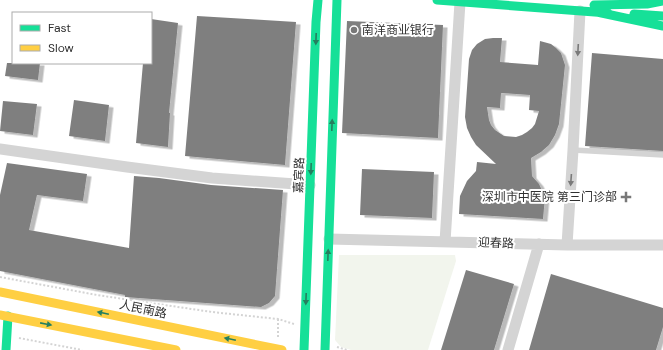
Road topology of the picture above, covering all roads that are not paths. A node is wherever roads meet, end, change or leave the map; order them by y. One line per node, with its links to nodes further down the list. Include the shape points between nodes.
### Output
1 (318, 0): 14 (main road, 嘉宾路, one-way to 14)
2 (337, 0): 15 (main road, one-way to 2)
3 (437, 0): 5 (main road)
4 (663, 1): 6 (main road, via 647,4 584,5)
5 (460, 2): 6 (main road); 16 (street)
6 (558, 9): 7 (main road)
7 (580, 11): 8 (main road); 12 (street, one-way to 12)
8 (597, 12): 9 (main road); 10 (main road)
9 (663, 16)
10 (663, 26)
11 (0, 149): 14 (street, via 212,178)
12 (573, 150): 13 (lane); 18 (street, one-way to 18)
13 (663, 155)
14 (310, 185): 25 (main road, 嘉宾路, one-way to 25)
15 (329, 239): 16 (street, 迎春路); 26 (main road, one-way to 15)
16 (446, 242): 17 (street, 迎春路)
17 (539, 244): 18 (street, 迎春路); 27 (street)
18 (567, 245): 19 (street, 迎春路)
19 (663, 245)
20 (0, 292): 24 (main road, 人民南路, one-way to 20)
21 (4, 316): 22 (main road); 23 (main road, one-way to 23)
22 (6, 350)
23 (176, 350)
24 (280, 350)
25 (304, 350)
26 (325, 350)
27 (508, 350)

